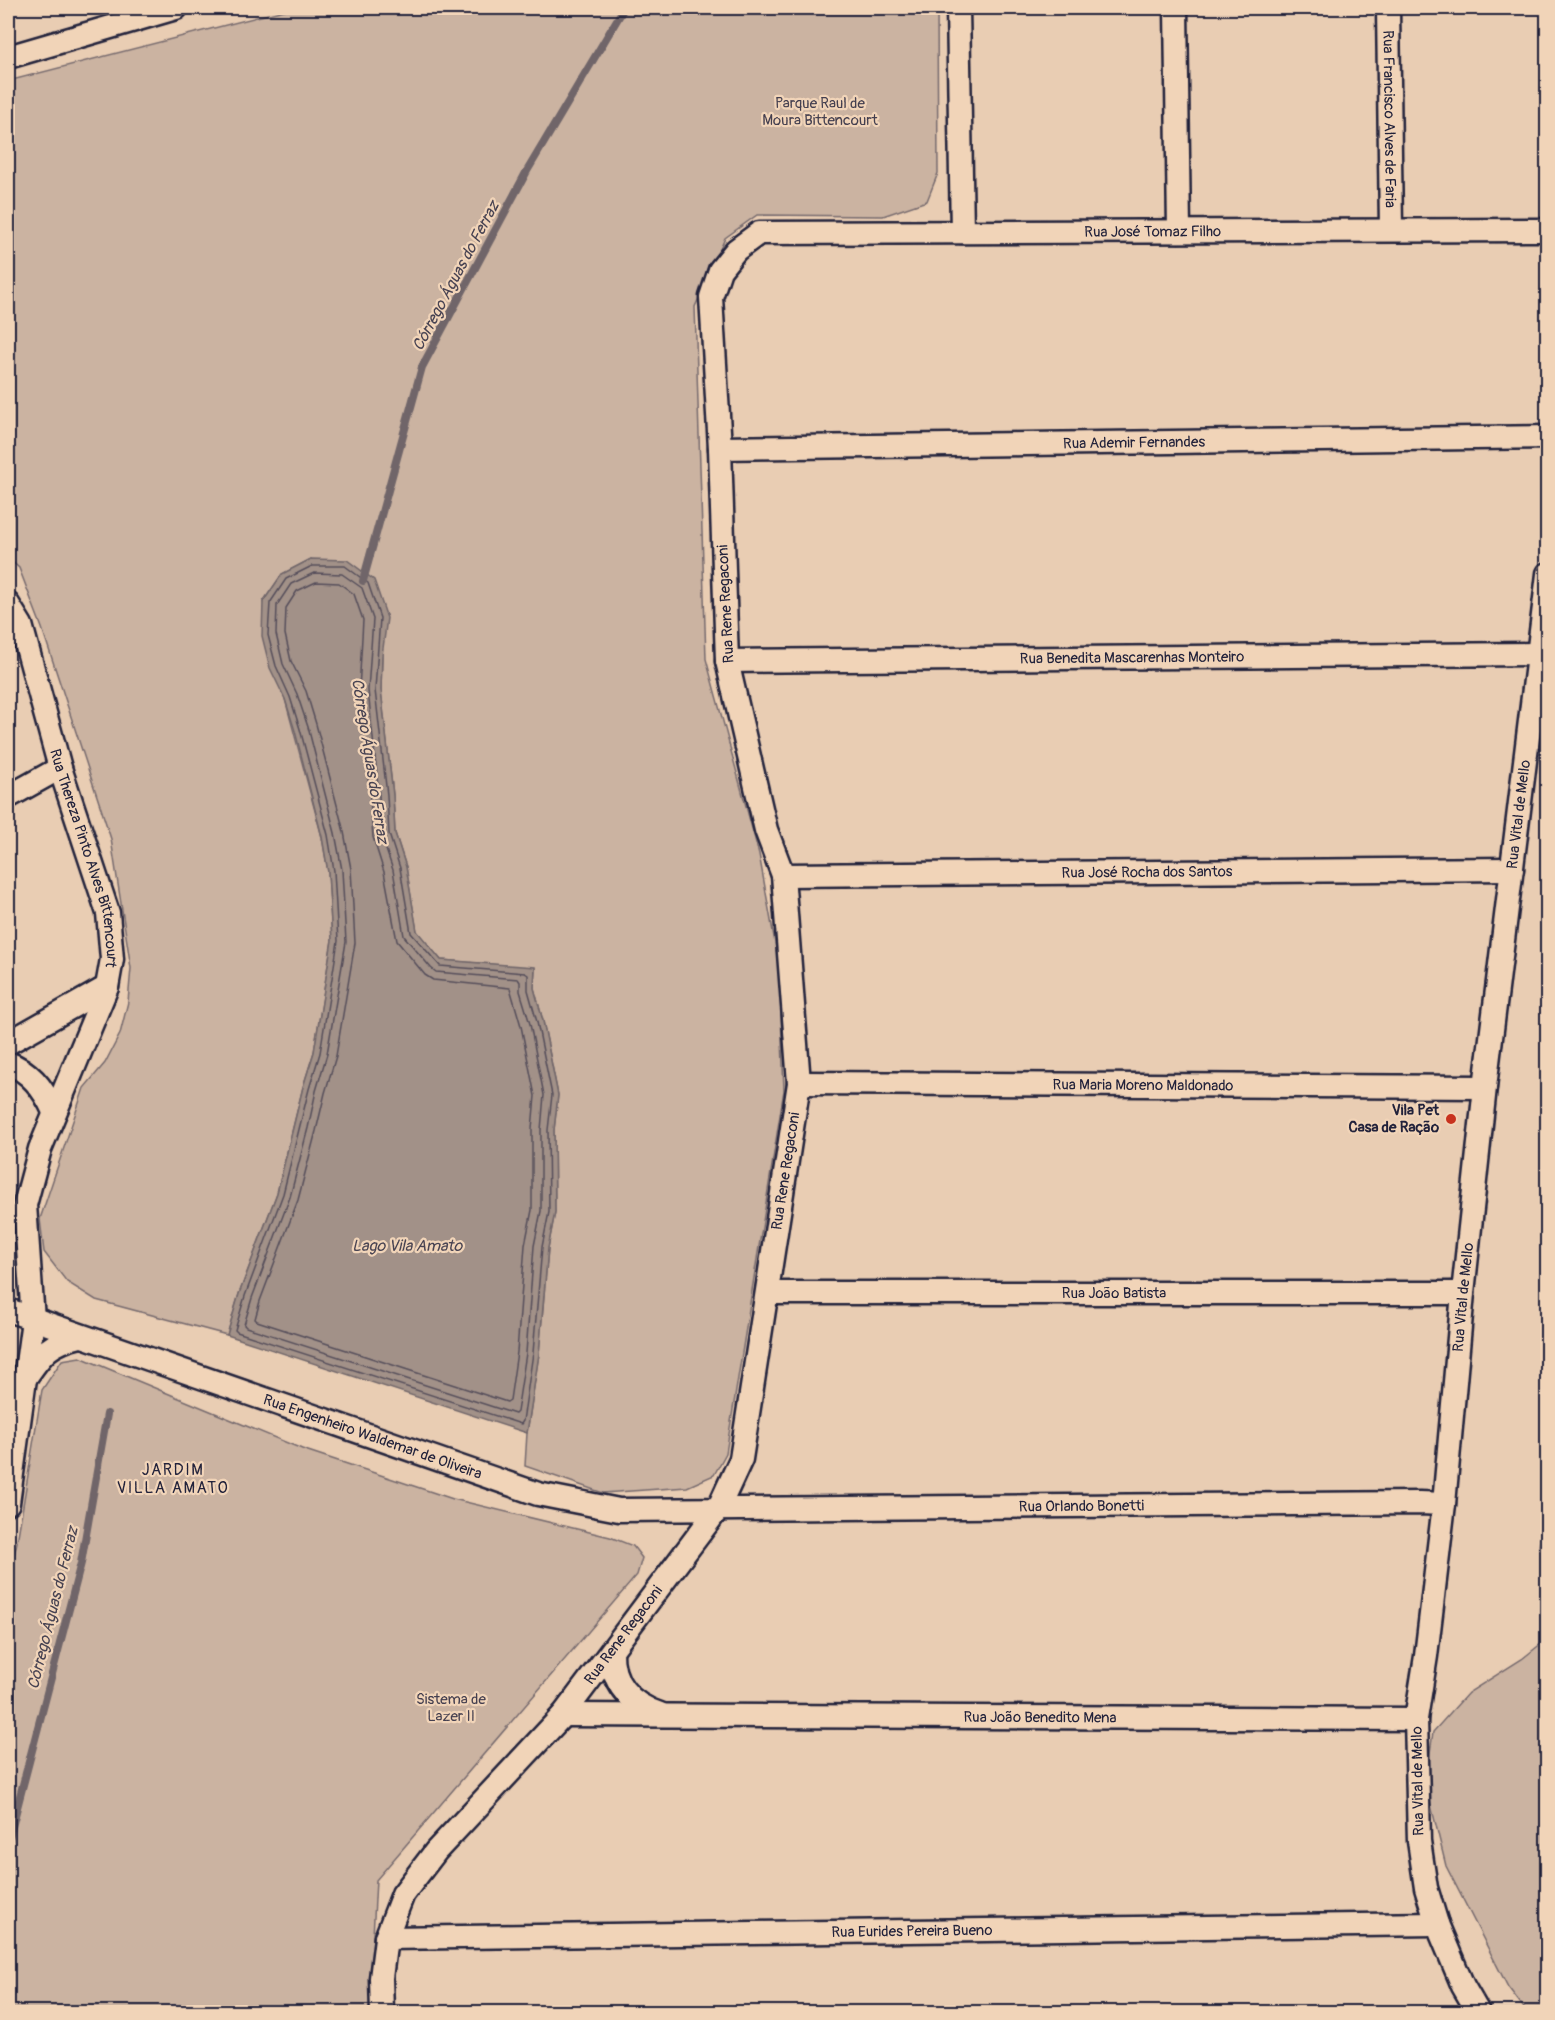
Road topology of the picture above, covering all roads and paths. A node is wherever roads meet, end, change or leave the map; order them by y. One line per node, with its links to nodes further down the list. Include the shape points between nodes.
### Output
1 (176, 8): 5 (street)
2 (958, 8): 9 (street)
3 (1176, 8): 8 (street)
4 (1388, 8): 6 (street, Rua Francisco Alves de Faria)
5 (8, 57)
6 (1391, 229): 7 (street, Rua José Tomaz Filho); 8 (street, Rua José Tomaz Filho)
7 (1548, 230)
8 (1179, 231): 9 (street, Rua José Tomaz Filho)
9 (962, 232): 10 (street, Rua José Tomaz Filho)
10 (759, 233): 12 (street, Rua Rene Regaconi, via 736,250 720,270 711,297)
11 (1548, 437): 12 (street, Rua Ademir Fernandes)
12 (720, 448): 16 (street, Rua Rene Regaconi)
13 (1548, 574): 15 (street, Rua Vital de Mello)
14 (8, 604): 17 (street, Rua Thereza Pinto Alves Bittencourt, via 21,625)
15 (1538, 654): 16 (street, Rua Benedita Mascarenhas Monteiro); 19 (street, Rua Vital de Mello)
16 (727, 661): 20 (street, Rua Rene Regaconi, via 766,830)
17 (60, 768): 18 (street); 21 (street, Rua Thereza Pinto Alves Bittencourt, via 108,913 112,959)
18 (8, 797)
19 (1512, 869): 20 (street, Rua José Rocha dos Santos); 25 (street, Rua Vital de Mello)
20 (783, 875): 24 (street, Rua Rene Regaconi)
21 (107, 987): 22 (street); 26 (street, Rua Thereza Pinto Alves Bittencourt)
22 (8, 1043)
23 (8, 1063): 26 (street, via 27,1074 45,1092)
24 (800, 1083): 25 (street, Rua Maria Moreno Maldonado); 27 (street, Rua Rene Regaconi)
25 (1485, 1087): 28 (street, Rua Vital de Mello)
26 (54, 1112): 30 (street, Rua Thereza Pinto Alves Bittencourt, via 25,1206)
27 (768, 1293): 28 (street, Rua João Batista); 35 (street, Rua Rene Regaconi, via 741,1459)
28 (1463, 1293): 34 (street, Rua Vital de Mello)
29 (8, 1310): 30 (street, Rua Engenheiro Waldemar de Oliveira)
30 (33, 1320): 31 (street, Rua Engenheiro Waldemar de Oliveira); 32 (street, Rua Thereza Pinto Alves Bittencourt)
31 (80, 1336): 32 (street, via 53,1344); 35 (street, Rua Engenheiro Waldemar de Oliveira, via 538,1494 619,1510)
32 (25, 1378): 33 (street, Rua Thereza Pinto Alves Bittencourt)
33 (8, 1503)
34 (1444, 1504): 35 (street, Rua Orlando Bonetti); 39 (street, Rua Vital de Mello)
35 (718, 1509): 36 (street, Rua Rene Regaconi)
36 (612, 1651): 37 (street, Rua Rene Regaconi); 38 (street, Rua João Benedito Mena, via 615,1676 626,1694 644,1709)
37 (563, 1715): 38 (street, Rua João Benedito Mena); 41 (street, Rua Rene Regaconi, via 436,1851 403,1894)
38 (664, 1716): 39 (street, Rua João Benedito Mena)
39 (1416, 1719): 40 (street, Rua Vital de Mello, via 1419,1841 1426,1888)
40 (1437, 1924): 41 (street, Rua Eurides Pereira Bueno); 43 (street, Rua Vital de Mello)
41 (386, 1938): 42 (street, Rua Rene Regaconi)
42 (382, 2013)
43 (1478, 2013)

